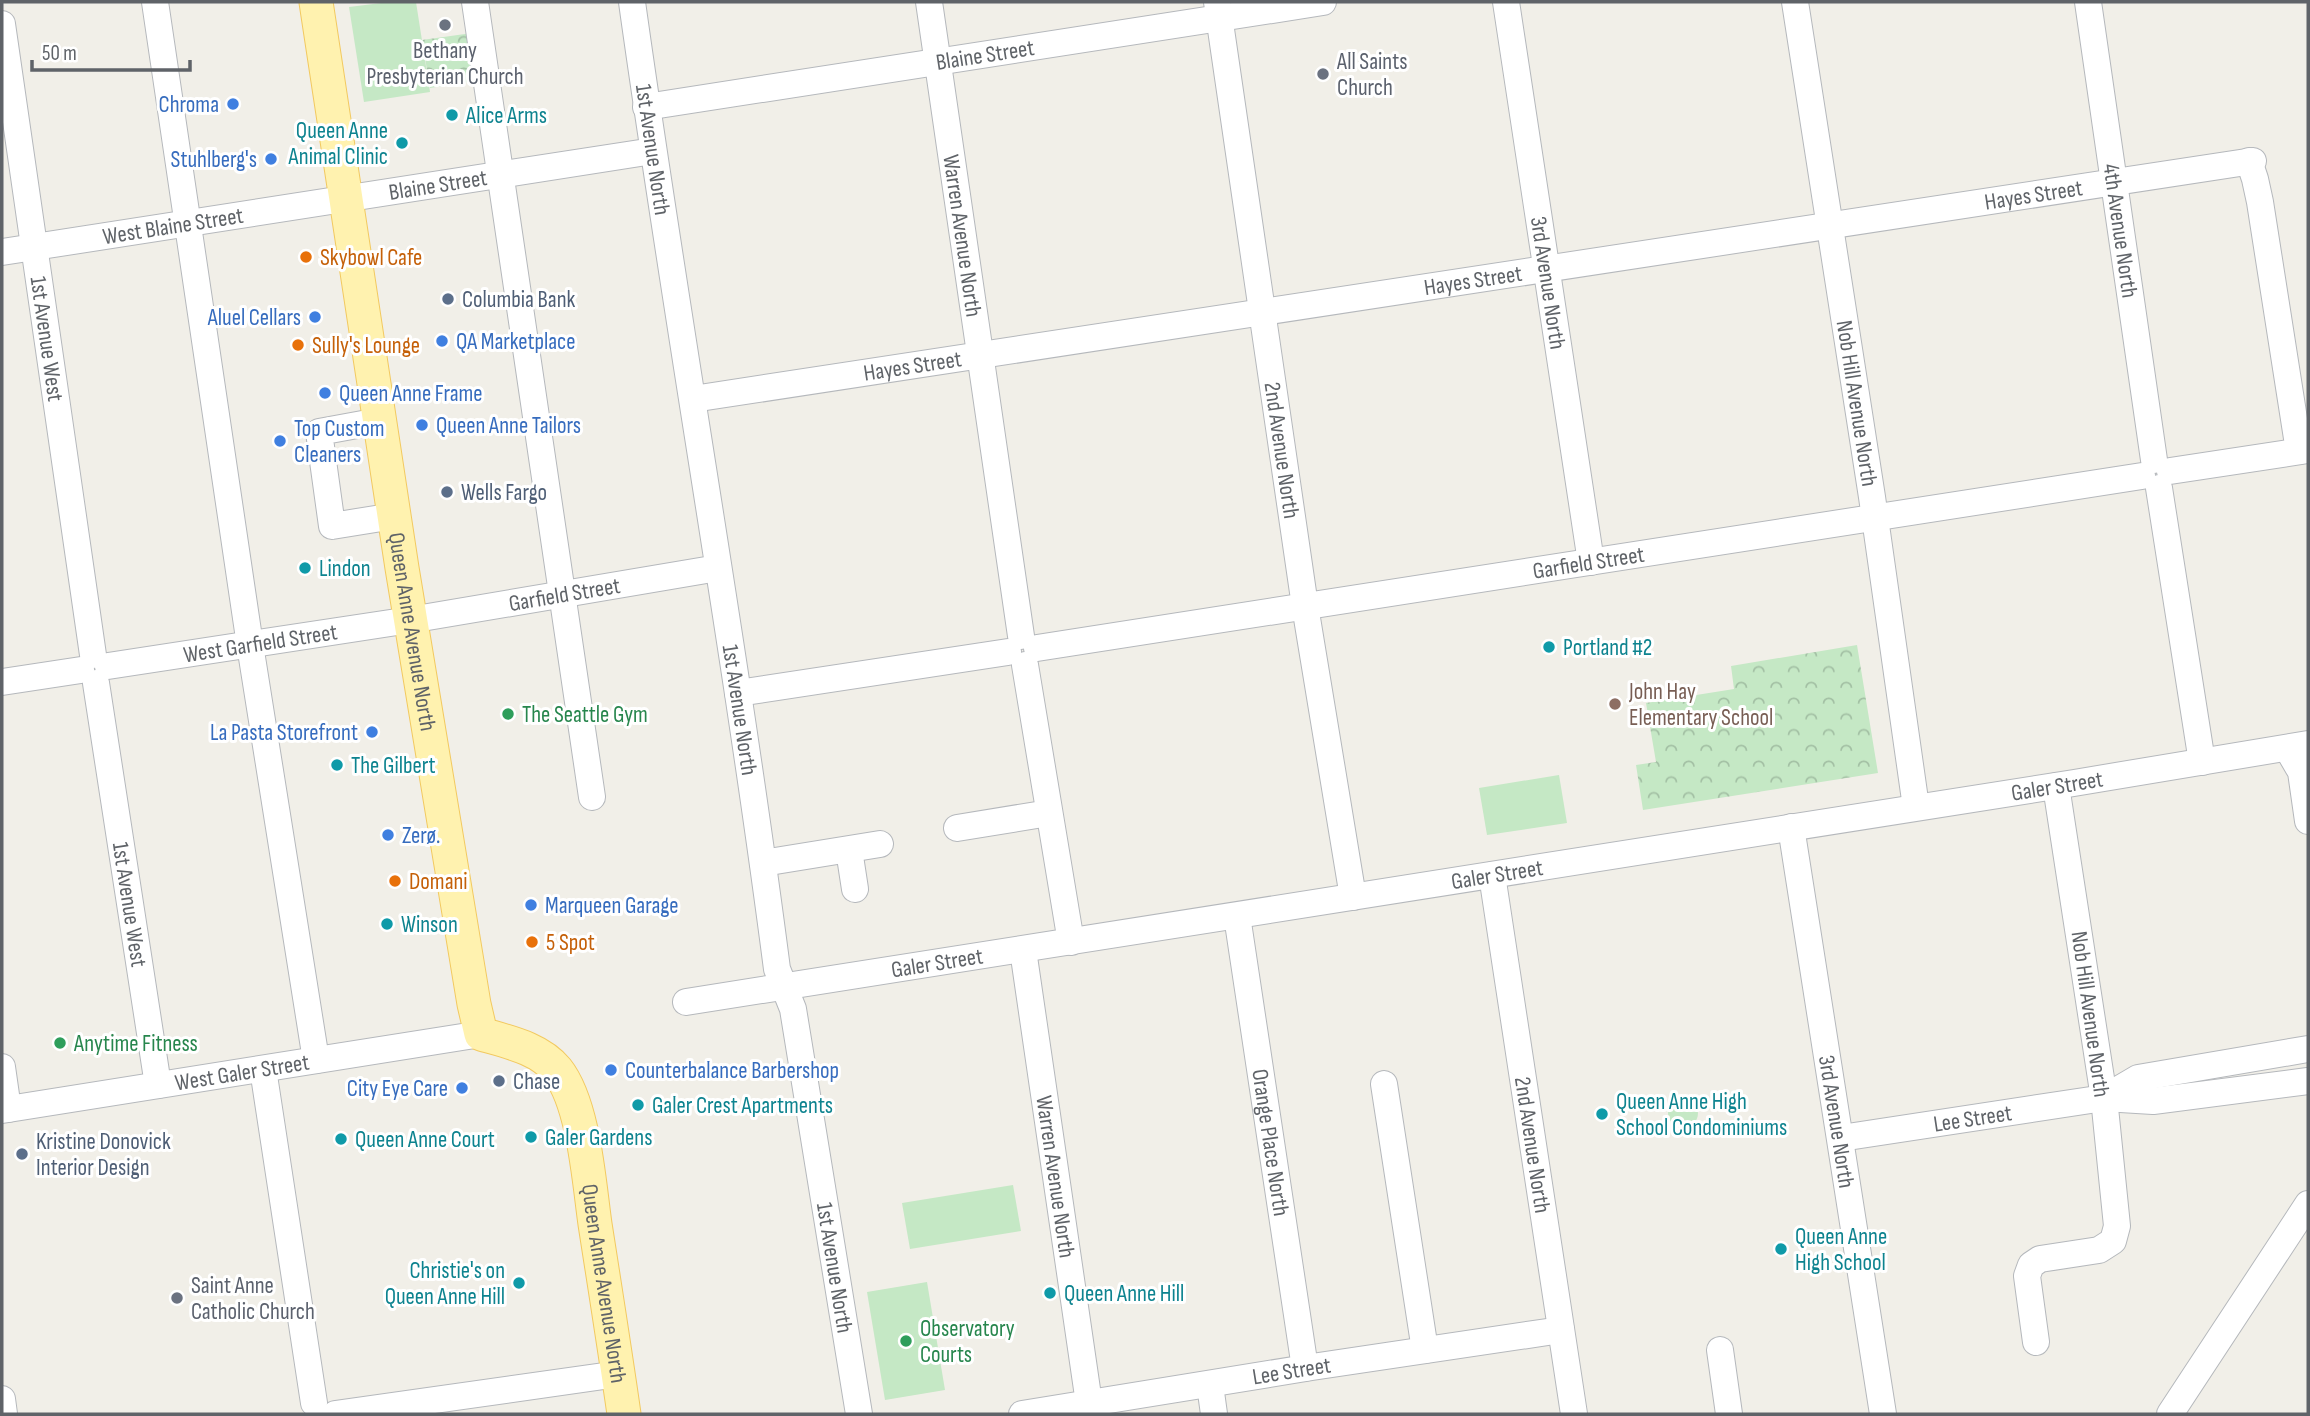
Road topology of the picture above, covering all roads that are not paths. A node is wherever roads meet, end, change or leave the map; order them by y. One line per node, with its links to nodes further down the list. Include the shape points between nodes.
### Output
1 (155, 2): 18 (street)
2 (316, 2): 17 (main road, Queen Anne Avenue North)
3 (475, 2): 15 (street)
4 (632, 2): 13 (street, 1st Avenue North)
5 (929, 2): 12 (street, Warren Avenue North)
6 (1323, 2): 10 (street, Blaine Street)
7 (1506, 2): 22 (street, 3rd Avenue North)
8 (1795, 2): 19 (street, Nob Hill Avenue North)
9 (2088, 2): 16 (street, 4th Avenue North)
10 (1218, 10): 12 (street, Blaine Street); 23 (street, 2nd Avenue North)
11 (2, 24): 20 (street, 1st Avenue West)
12 (939, 61): 13 (street, Blaine Street); 24 (street, Warren Avenue North)
13 (646, 107): 14 (street, 1st Avenue North)
14 (653, 151): 15 (street, Blaine Street); 25 (street, 1st Avenue North)
15 (500, 175): 17 (street, Blaine Street); 33 (street)
16 (2115, 182): 19 (street, Hayes Street); 27 (street, Hayes Street, via 2251,161); 28 (street, 4th Avenue North)
17 (345, 200): 18 (street, West Blaine Street); 26 (main road, Queen Anne Avenue North)
18 (188, 224): 20 (street, West Blaine Street); 36 (street)
19 (1830, 225): 22 (street, Hayes Street); 30 (street, Nob Hill Avenue North)
20 (33, 247): 21 (street, West Blaine Street); 38 (street, 1st Avenue West)
21 (2, 252)
22 (1548, 270): 23 (street, Hayes Street); 31 (street, 3rd Avenue North)
23 (1262, 312): 24 (street, Hayes Street); 34 (street, 2nd Avenue North)
24 (981, 355): 25 (street, Hayes Street); 37 (street, Warren Avenue North)
25 (693, 399): 32 (street, 1st Avenue North)
26 (379, 421): 29 (main road, Queen Anne Avenue North); 29 (street, via 319,432 332,526)
27 (2304, 450): 28 (street, Garfield Street)
28 (2156, 474): 30 (street, Garfield Street); 42 (street, 4th Avenue North)
29 (394, 516): 35 (main road, Queen Anne Avenue North)
30 (1874, 518): 31 (street, Garfield Street); 45 (street, Nob Hill Avenue North)
31 (1591, 562): 34 (street, Garfield Street)
32 (718, 568): 33 (street, Garfield Street); 40 (street, 1st Avenue North)
33 (563, 595): 35 (street, Garfield Street); 44 (street)
34 (1305, 606): 37 (street, Garfield Street); 55 (street, 2nd Avenue North)
35 (411, 620): 36 (street, West Garfield Street); 61 (main road, Queen Anne Avenue North)
36 (250, 645): 38 (street, West Garfield Street); 63 (street)
37 (1022, 650): 40 (street, Garfield Street); 46 (street, Warren Avenue North)
38 (94, 669): 39 (street, West Garfield Street); 68 (street, 1st Avenue West)
39 (2, 682)
40 (738, 693): 52 (street, 1st Avenue North)
41 (2298, 746): 42 (street, Galer Street); 47 (street)
42 (2202, 762): 43 (street, Galer Street)
43 (2056, 786): 45 (street, Galer Street); 69 (street, Nob Hill Avenue North)
44 (592, 797)
45 (1916, 807): 48 (street, Galer Street)
46 (1049, 813): 49 (street); 57 (street, Warren Avenue North)
47 (2308, 821)
48 (1791, 827): 53 (street, Galer Street); 71 (street, 3rd Avenue North)
49 (957, 828)
50 (880, 844): 51 (street)
51 (849, 850): 52 (street); 54 (street)
52 (763, 863): 59 (street, 1st Avenue North, via 777,968)
53 (1492, 875): 55 (street, Galer Street); 73 (street, 2nd Avenue North)
54 (855, 889)
55 (1353, 897): 56 (street, Galer Street)
56 (1237, 916): 57 (street, Galer Street); 77 (street, Orange Place North)
57 (1071, 942): 58 (street, Galer Street)
58 (1023, 950): 59 (street, Galer Street); 81 (street, Warren Avenue North)
59 (784, 987): 60 (street, Galer Street); 85 (street, 1st Avenue North, via 793,1009)
60 (686, 1002)
61 (481, 1034): 63 (street, West Galer Street); 78 (main road, Queen Anne Avenue North, via 540,1055 557,1069 569,1089 582,1140)
62 (2308, 1049): 69 (street, Lee Street, via 2138,1079)
63 (316, 1060): 65 (street, West Galer Street)
64 (2, 1067): 70 (street)
65 (263, 1069): 68 (street, West Galer Street); 82 (street)
66 (2308, 1081): 69 (street, Lee Street, via 2153,1101)
67 (1384, 1084): 75 (street)
68 (158, 1085): 70 (street, West Galer Street)
69 (2104, 1098): 71 (street, Lee Street); 74 (street, Nob Hill Avenue North, via 2117,1226 2113,1241 2099,1250 2040,1259 2031,1265 2027,1276)
70 (5, 1110)
71 (1841, 1138): 90 (street, 3rd Avenue North)
72 (2308, 1204): 91 (street)
73 (1561, 1330): 75 (street, Lee Street); 88 (street, 2nd Avenue North)
74 (2036, 1342)
75 (1425, 1350): 77 (street, Lee Street)
76 (1720, 1350): 89 (street)
77 (1305, 1368): 79 (street, Lee Street)
78 (618, 1374): 82 (street); 84 (main road, Queen Anne Avenue North)
79 (1210, 1385): 81 (street, Lee Street); 87 (street)
80 (2, 1399): 83 (street)
81 (1089, 1403): 86 (street, Lee Street)
82 (320, 1411)
83 (4, 1414)
84 (624, 1414)
85 (859, 1414)
86 (1022, 1414)
87 (1214, 1414)
88 (1574, 1414)
89 (1729, 1414)
90 (1883, 1414)
91 (2170, 1414)

